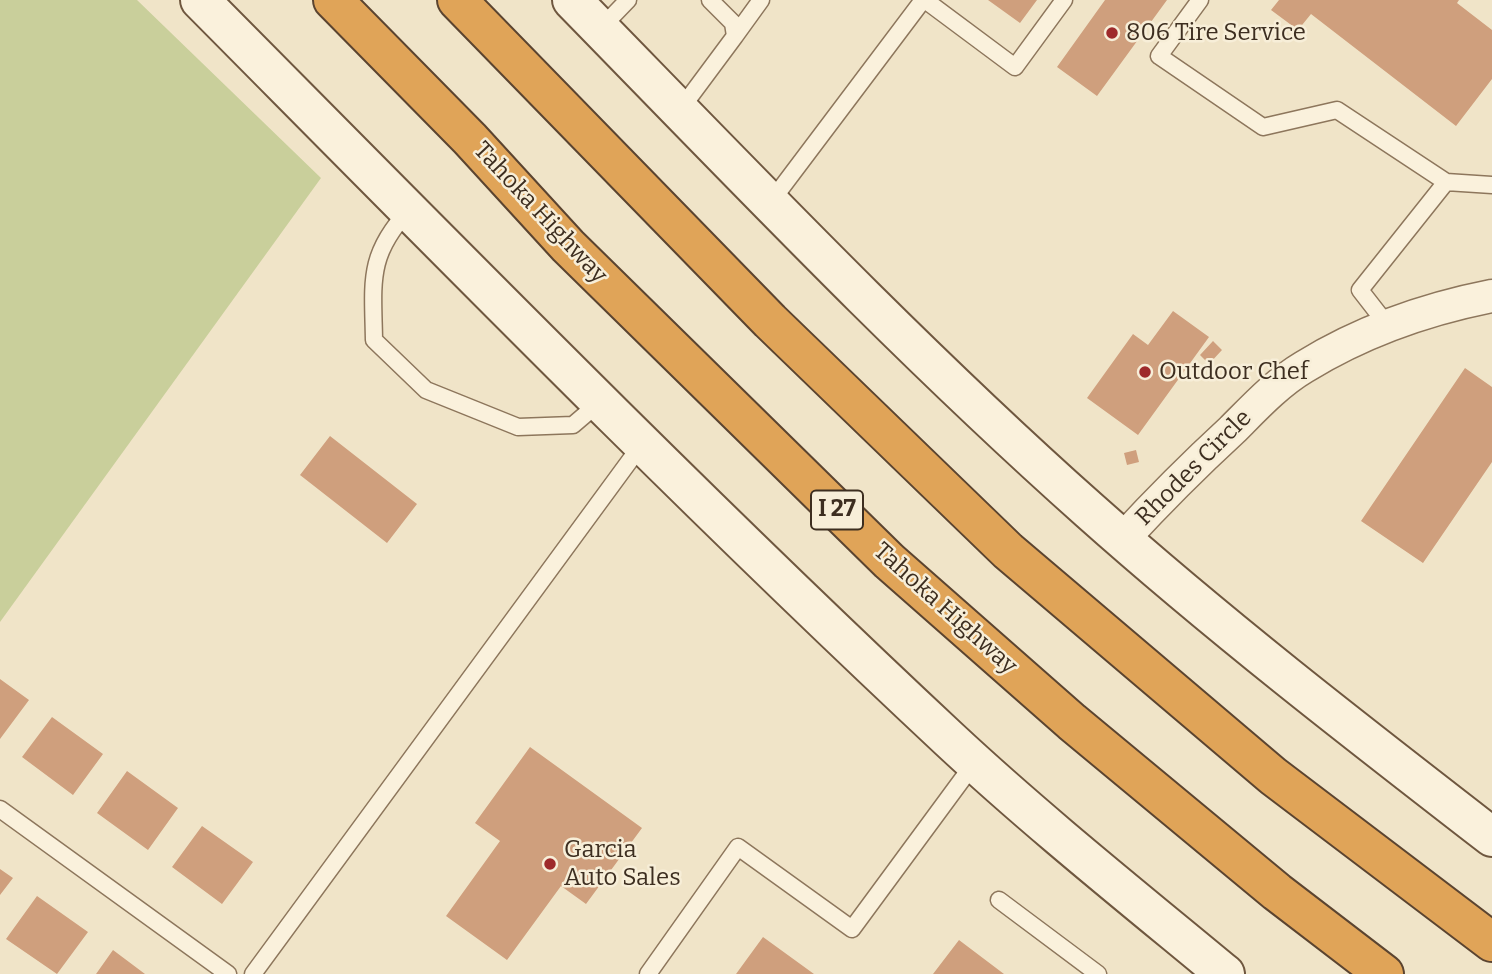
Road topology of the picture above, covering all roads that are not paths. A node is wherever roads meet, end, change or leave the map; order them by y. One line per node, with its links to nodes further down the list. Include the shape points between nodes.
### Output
1 (200, 0): 17 (main road)
2 (333, 0): 29 (highway, Tahoka Highway / I 27, via 568,246 889,561 1072,722)
3 (457, 0): 26 (highway, via 695,246 1008,551 1273,776)
4 (572, 0): 11 (main road)
5 (628, 0): 11 (lane)
6 (710, 0): 12 (lane, via 733,23)
7 (761, 0): 12 (lane)
8 (924, 0): 9 (lane, via 1015,66); 16 (lane)
9 (1064, 0)
10 (1200, 0): 14 (lane, via 1159,56 1263,127 1337,110)
11 (600, 29): 13 (main road)
12 (735, 36): 13 (lane)
13 (680, 110): 16 (main road)
14 (1446, 182): 15 (lane); 19 (lane, via 1360,290)
15 (1492, 185)
16 (770, 203): 22 (main road, via 854,289)
17 (409, 210): 20 (main road); 20 (lane, via 387,234 373,273 374,340 426,390 518,427 573,425)
18 (1492, 296): 19 (street, Rhodes Circle, via 1420,313)
19 (1388, 326): 22 (street, Rhodes Circle, via 1302,368 1189,470)
20 (600, 402): 21 (main road)
21 (642, 444): 23 (main road); 32 (lane)
22 (1123, 539): 25 (main road, via 1234,635)
23 (975, 762): 33 (lane, via 852,929 738,847); 35 (main road)
24 (0, 809): 31 (lane)
25 (1492, 837)
26 (1361, 841): 28 (highway); 30 (highway)
27 (999, 900): 34 (lane)
28 (1492, 913)
29 (1315, 922): 36 (highway); 37 (highway, Tahoka Highway / I 27)
30 (1492, 942)
31 (228, 974)
32 (253, 974)
33 (648, 974)
34 (1098, 974)
35 (1225, 974)
36 (1370, 974)
37 (1384, 974)

